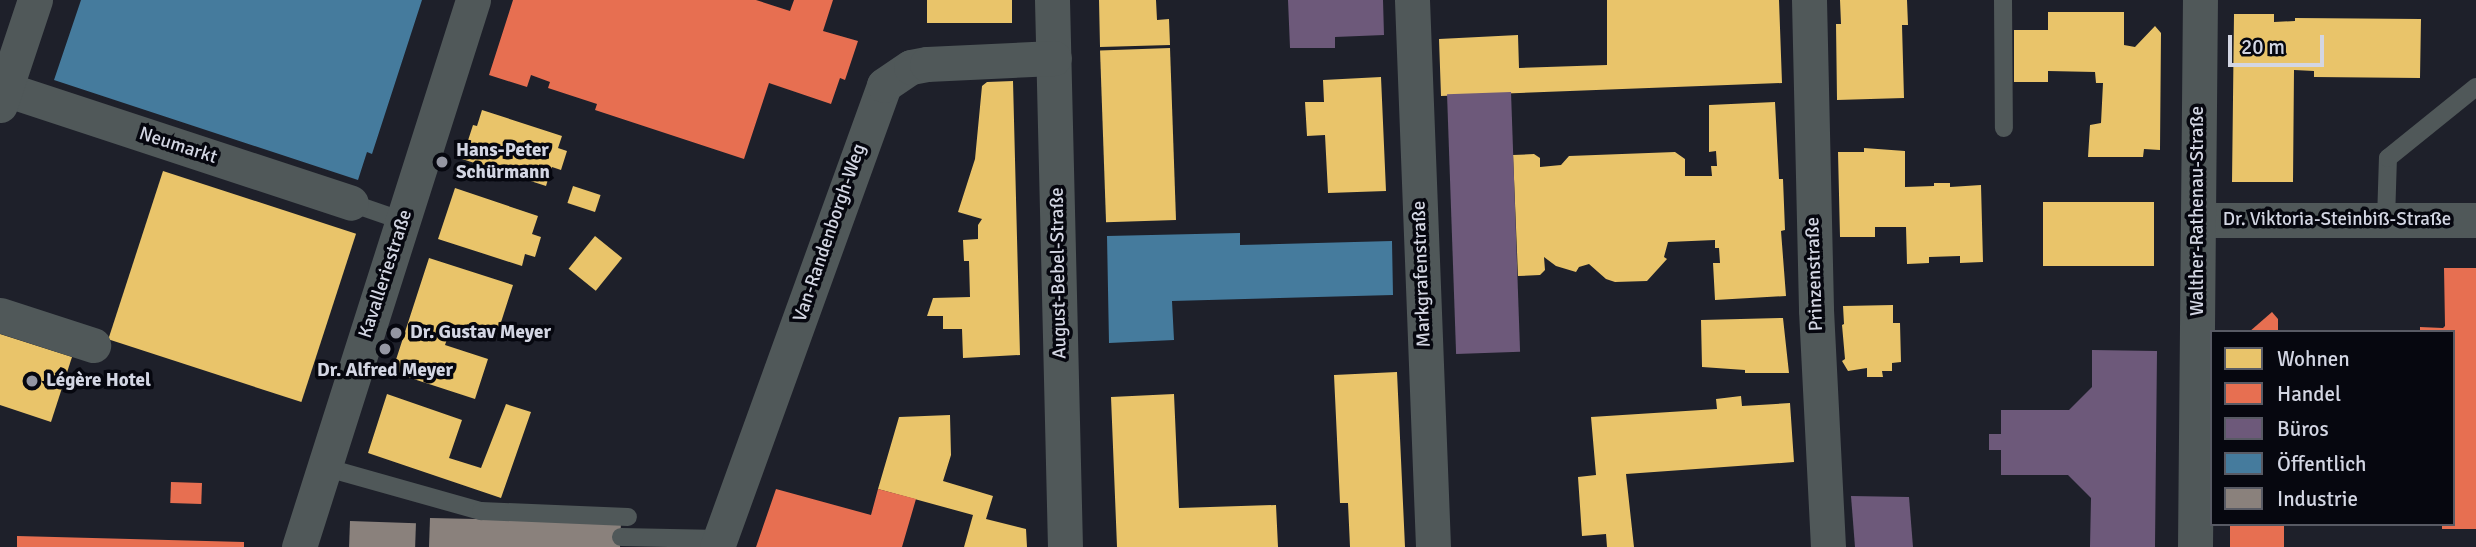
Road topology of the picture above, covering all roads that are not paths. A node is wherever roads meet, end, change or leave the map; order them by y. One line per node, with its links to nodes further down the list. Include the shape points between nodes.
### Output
1 (35, 0): 10 (street, Neumarkt)
2 (473, 0): 16 (street, Kavalleriestraße)
3 (1052, 0): 8 (street, August-Bebel-Straße)
4 (1412, 0): 25 (street, Markgrafenstraße)
5 (1809, 0): 26 (street, Prinzenstraße, via 1816,310)
6 (2003, 0): 11 (lane)
7 (2200, 0): 13 (street, Walther-Rathenau-Straße)
8 (1054, 58): 22 (street, Van-Randenborgh-Weg, via 928,64 903,71 884,85); 24 (street, August-Bebel-Straße)
9 (2476, 87): 14 (lane, via 2388,158)
10 (3, 97): 12 (street, Neumarkt)
11 (2004, 128)
12 (351, 203): 16 (lane)
13 (2198, 220): 14 (street, Dr. Viktoria-Steinbiß-Straße); 27 (street, Walther-Rathenau-Straße)
14 (2386, 220): 15 (street, Dr. Viktoria-Steinbiß-Straße)
15 (2476, 220)
16 (403, 221): 19 (street, Kavalleriestraße)
17 (0, 315): 18 (street)
18 (93, 345)
19 (324, 467): 20 (lane, via 481,511); 23 (street, Kavalleriestraße)
20 (628, 517)
21 (621, 537): 22 (lane)
22 (719, 543)
23 (299, 547)
24 (1065, 547)
25 (1433, 547)
26 (1828, 547)
27 (2195, 547)

